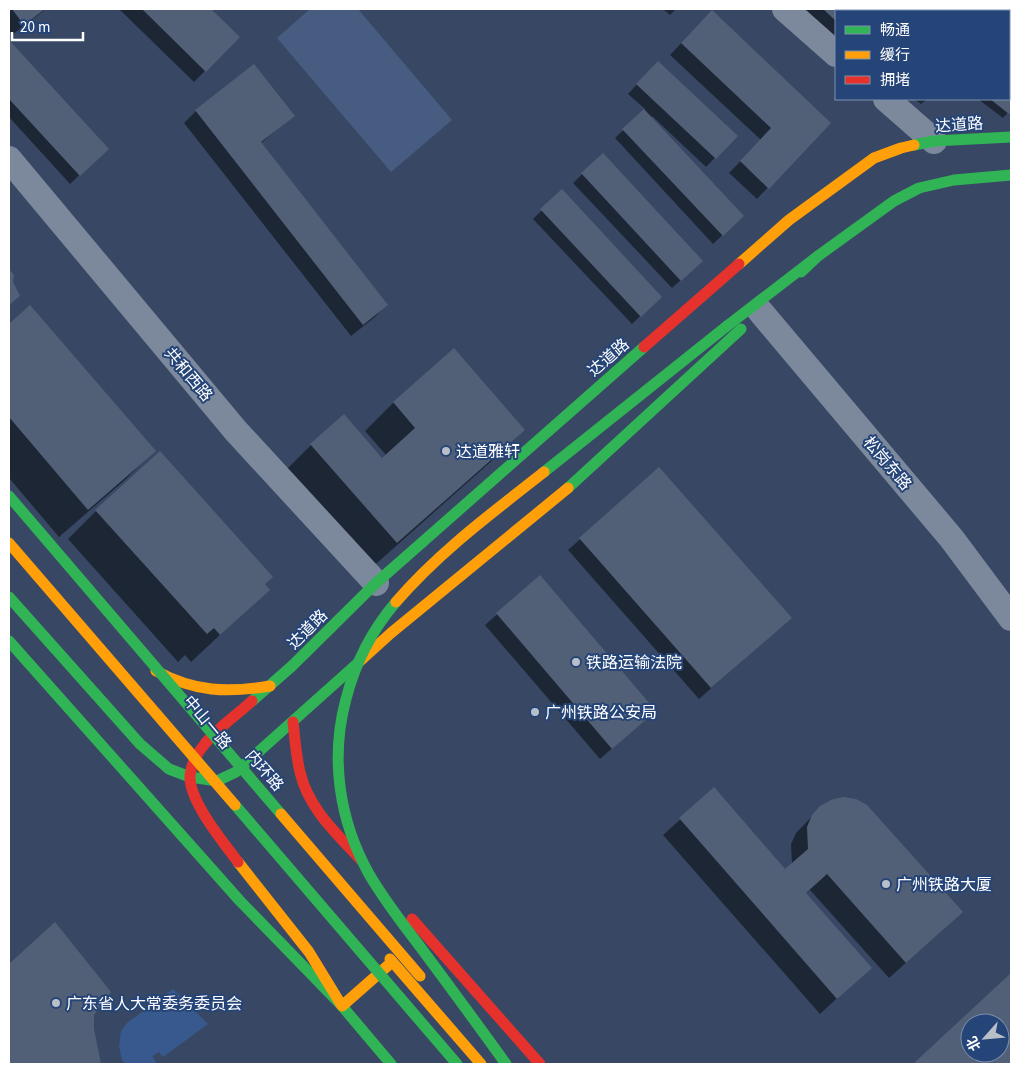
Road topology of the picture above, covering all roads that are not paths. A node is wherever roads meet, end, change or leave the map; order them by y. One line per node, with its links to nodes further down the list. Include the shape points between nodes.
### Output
1 (785, 9): 2 (street)
2 (835, 53)
3 (887, 100): 5 (street)
4 (1011, 137): 5 (main road, 达道路)
5 (934, 141): 12 (main road, 达道路, via 874,158 789,220)
6 (9, 159): 12 (street, 共和西路, via 236,431)
7 (1011, 175): 8 (main road, via 954,180 920,188 894,201)
8 (818, 256): 9 (main road); 37 (main road, bridge, via 461,537 385,614 361,654 344,696 336,764 339,791 356,849 400,920)
9 (760, 311): 14 (street, 松岗东路, via 952,538); 19 (main road, via 564,493 391,633)
10 (9, 496): 29 (main road, 内环路, bridge)
11 (9, 543): 34 (main road, bridge)
12 (376, 583): 18 (main road, 达道路)
13 (9, 597): 21 (main road)
14 (1011, 618)
15 (9, 642): 30 (main road, via 240,901)
16 (130, 655): 18 (main road, via 158,673 200,689 243,692)
17 (142, 669): 22 (main road, 中山一路)
18 (270, 686): 22 (main road, 达道路)
19 (293, 722): 23 (main road); 27 (main road, via 301,779 320,815)
20 (177, 726): 21 (main road)
21 (155, 745): 24 (main road, via 169,769)
22 (208, 746): 24 (main road, via 195,759)
23 (229, 772): 24 (main road, via 217,781); 25 (main road)
24 (190, 777): 30 (main road, via 196,797 218,835 316,959)
25 (241, 785)
26 (380, 948): 28 (main road)
27 (448, 959): 31 (main road); 38 (main road)
28 (392, 962): 30 (main road); 31 (main road)
29 (425, 981)
30 (342, 1006): 33 (main road)
31 (451, 1030): 35 (main road)
32 (470, 1034): 36 (main road)
33 (391, 1064)
34 (457, 1064)
35 (481, 1064)
36 (496, 1064)
37 (506, 1064)
38 (540, 1064)

